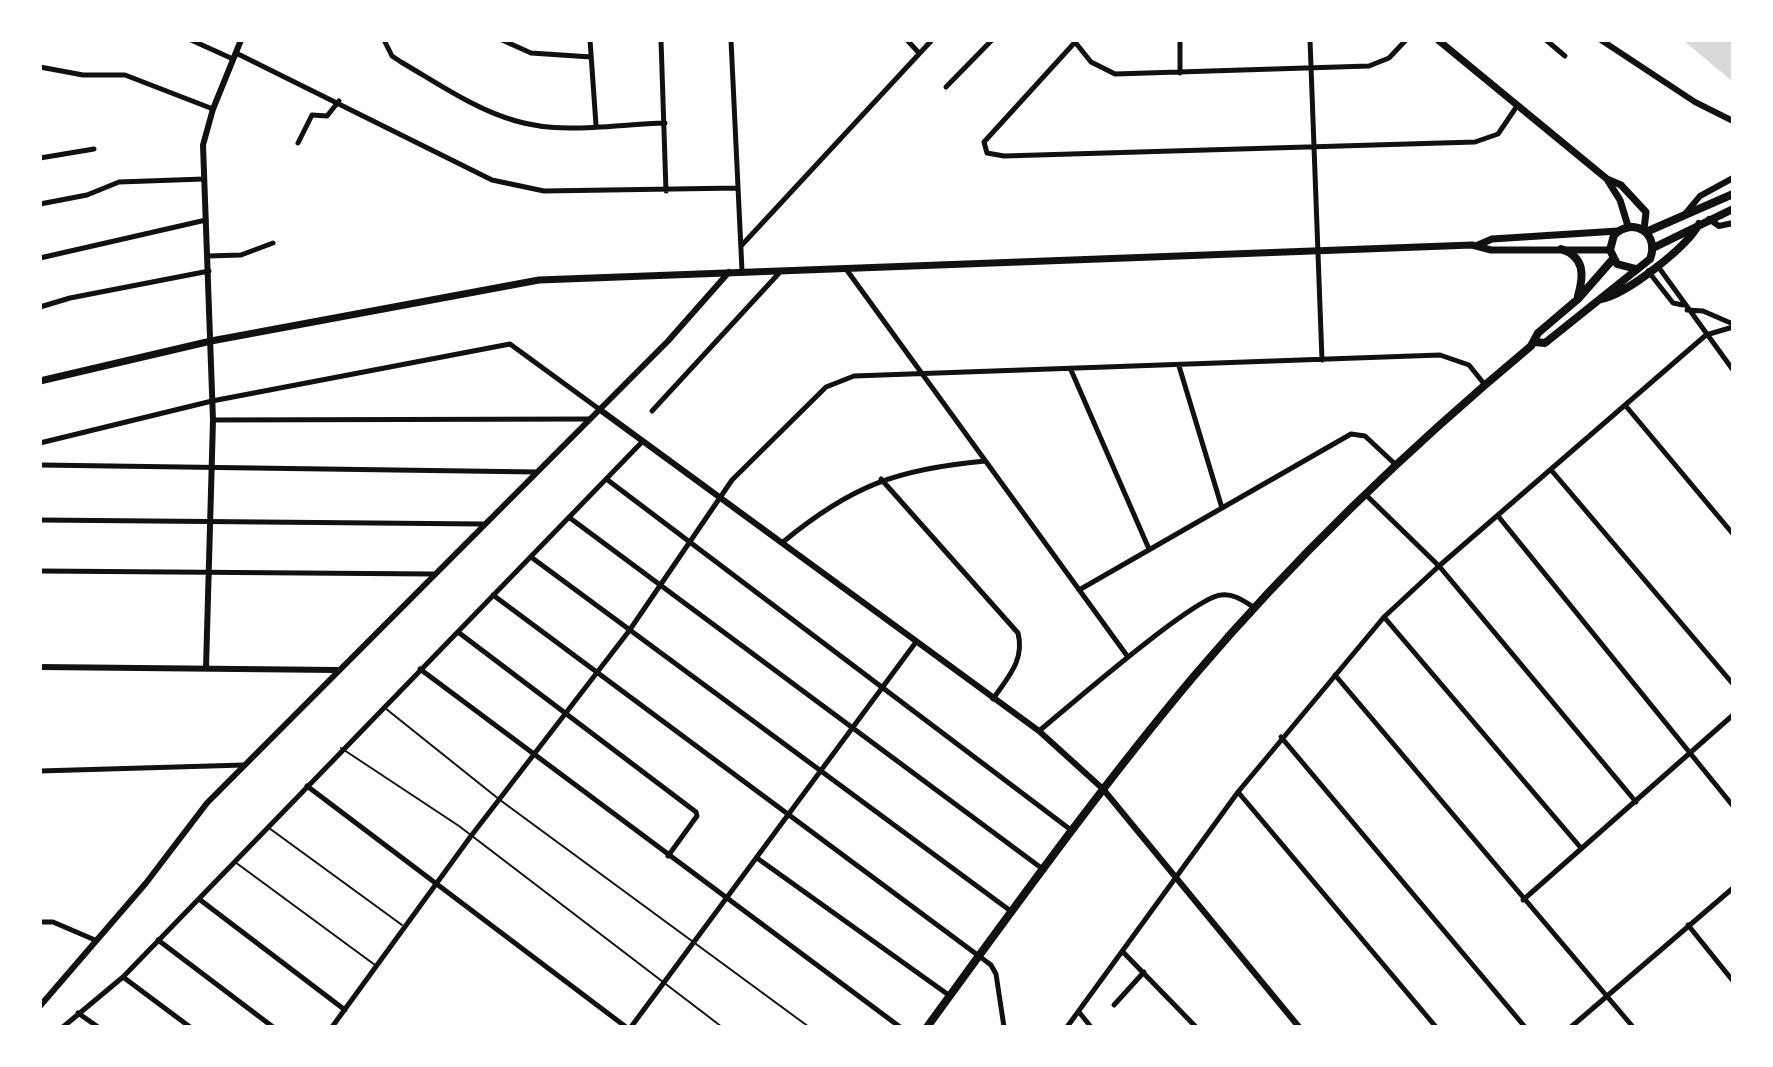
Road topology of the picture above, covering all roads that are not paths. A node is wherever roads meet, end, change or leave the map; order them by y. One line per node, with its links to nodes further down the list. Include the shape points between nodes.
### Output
1 (191, 40): 19 (street)
2 (241, 40): 19 (street)
3 (502, 40): 21 (street, via 531,53)
4 (590, 40): 21 (street)
5 (661, 40): 30 (street)
6 (731, 40): 39 (street)
7 (907, 40): 18 (street)
8 (932, 40): 18 (street)
9 (992, 40): 25 (street)
10 (1180, 40): 24 (street)
11 (1310, 40): 23 (street)
12 (1406, 40): 23 (street, via 1379,64)
13 (1438, 40): 27 (main road)
14 (1546, 40): 20 (street)
15 (1601, 40): 29 (street)
16 (387, 41): 31 (street, via 392,56 401,62 515,121 563,128)
17 (1076, 41): 24 (street, via 1091,62 1115,74); 33 (street, via 984,142 987,153)
18 (919, 53): 54 (street)
19 (235, 56): 26 (street); 28 (street)
20 (1565, 56)
21 (591, 57): 31 (street)
22 (40, 67): 28 (street, via 125,75)
23 (1309, 69): 24 (street); 33 (street)
24 (1180, 73)
25 (946, 87)
26 (339, 101): 32 (street, via 327,116 308,119); 40 (street, via 492,180 519,188)
27 (1517, 106): 33 (street, via 1498,134 1487,140); 38 (main road)
28 (213, 109): 37 (street, via 203,145)
29 (1733, 121)
30 (665, 123): 31 (street); 40 (street)
31 (596, 125)
32 (298, 143)
33 (1314, 146): 57 (street)
34 (94, 149): 35 (street)
35 (40, 158)
36 (1733, 178): 44 (street, via 1700,196)
37 (204, 179): 42 (street, via 119,182); 46 (street)
38 (1607, 179): 49 (main road); 51 (main road, via 1621,185 1646,212)
39 (738, 188): 40 (street); 54 (street)
40 (666, 191)
41 (1733, 194): 44 (highway)
42 (40, 204)
43 (1733, 209): 45 (highway)
44 (1685, 214): 51 (highway)
45 (1712, 218): 47 (street, via 1719,226); 48 (highway)
46 (206, 220): 59 (street); 60 (street)
47 (1733, 223)
48 (1699, 224): 55 (highway); 61 (highway, via 1690,238)
49 (1628, 226): 50 (highway); 51 (highway)
50 (1618, 231): 53 (main road, via 1492,239); 58 (highway)
51 (1645, 231): 55 (highway)
52 (273, 243): 59 (street, via 241,255)
53 (1478, 245): 56 (main road, via 1491,250); 57 (main road)
54 (741, 246): 65 (street)
55 (1653, 248): 63 (highway, via 1650,259)
56 (1561, 249): 58 (main road); 69 (highway, via 1581,264)
57 (1319, 252): 62 (main road); 77 (street)
58 (1611, 255): 63 (highway, via 1623,268); 69 (highway)
59 (208, 256): 64 (street)
60 (40, 258)
61 (1656, 264): 67 (highway); 72 (street, via 1681,294)
62 (846, 269): 66 (main road); 81 (street)
63 (1636, 269): 70 (highway)
64 (209, 271): 71 (street); 75 (street)
65 (742, 271): 66 (main road); 68 (main road)
66 (781, 271): 87 (street)
67 (1648, 271): 70 (highway, via 1624,291); 72 (street, via 1673,303)
68 (730, 272): 75 (main road, via 515,283); 86 (street)
69 (1578, 299): 76 (highway, via 1538,333)
70 (1600, 299): 76 (highway, via 1545,343)
71 (40, 307)
72 (1685, 308): 73 (street); 74 (street)
73 (1733, 326): 74 (street)
74 (1706, 335): 80 (street); 85 (street)
75 (211, 341): 82 (main road); 84 (street)
76 (1535, 342): 83 (highway)
77 (1322, 360): 78 (street); 83 (street, via 1440,355 1469,365)
78 (1179, 366): 79 (street); 102 (street)
79 (1071, 370): 81 (street); 111 (street)
80 (1733, 370)
81 (923, 375): 92 (street); 101 (street, via 854,376 826,387)
82 (40, 381)
83 (1485, 386): 94 (highway)
84 (212, 401): 86 (street, via 510,344); 89 (street); 91 (street)
85 (1625, 405): 96 (street); 108 (street)
86 (599, 409): 88 (street); 90 (street)
87 (652, 411)
88 (590, 419): 89 (street); 97 (street)
89 (213, 420): 95 (street)
90 (642, 442): 99 (street); 101 (street)
91 (40, 443)
92 (985, 461): 98 (street, via 930,466); 118 (street)
93 (40, 465): 95 (street)
94 (1396, 465): 100 (highway); 102 (street, via 1365,436 1351,434)
95 (212, 469): 97 (street); 106 (street)
96 (1552, 471): 103 (street); 132 (street)
97 (537, 472): 107 (street)
98 (881, 479): 110 (street); 134 (street, via 1018,633 1022,648 1017,663)
99 (609, 481): 104 (street); 109 (street)
100 (1365, 494): 113 (street); 120 (highway)
101 (719, 499): 109 (street); 110 (street)
102 (1222, 508): 111 (street)
103 (1498, 516): 113 (street); 143 (street)
104 (570, 518): 112 (street); 117 (street)
105 (40, 520): 106 (street)
106 (211, 521): 107 (street); 115 (street)
107 (483, 524): 116 (street)
108 (1733, 534)
109 (690, 541): 117 (street); 133 (street)
110 (783, 542): 124 (street)
111 (1149, 549): 118 (street)
112 (531, 557): 119 (street); 122 (street)
113 (1439, 566): 121 (street); 151 (street)
114 (40, 571): 115 (street)
115 (209, 571): 116 (street); 127 (street)
116 (433, 574): 129 (street)
117 (660, 585): 122 (street); 138 (street)
118 (1079, 590): 125 (street)
119 (493, 595): 123 (street); 130 (street)
120 (1255, 608): 125 (street, via 1232,596 1212,597); 148 (highway)
121 (1384, 617): 131 (street); 157 (street)
122 (629, 631): 130 (street); 146 (street)
123 (458, 632): 128 (street); 136 (street)
124 (916, 642): 133 (street); 134 (street)
125 (1128, 657): 139 (street)
126 (40, 667): 127 (street)
127 (206, 668): 129 (street)
128 (420, 668): 135 (street); 142 (street)
129 (337, 670): 144 (street)
130 (597, 673): 136 (street); 153 (street)
131 (1335, 675): 140 (street); 167 (street)
132 (1733, 684)
133 (882, 689): 138 (street); 155 (street)
134 (993, 699): 139 (street)
135 (382, 706): 141 (street); 150 (lane)
136 (565, 714): 142 (street); 158 (street, via 696,812)
137 (1733, 715): 143 (street)
138 (853, 728): 146 (street); 161 (street)
139 (1039, 731): 148 (street)
140 (1281, 737): 149 (street); 207 (street)
141 (341, 748): 147 (street); 156 (lane)
142 (535, 753): 150 (street); 158 (street)
143 (1692, 754): 151 (street); 152 (street)
144 (244, 765): 145 (street); 172 (street, via 191,821)
145 (40, 771)
146 (820, 771): 153 (street); 168 (street)
147 (307, 786): 154 (street); 163 (street)
148 (1103, 789): 155 (highway); 162 (street)
149 (1238, 792): 162 (street); 206 (street)
150 (500, 800): 156 (street); 174 (lane)
151 (1636, 802): 157 (street)
152 (1733, 806)
153 (789, 816): 159 (street); 176 (street)
154 (268, 827): 160 (street); 171 (lane)
155 (1072, 831): 161 (highway)
156 (471, 836): 163 (street); 181 (lane)
157 (1581, 848): 167 (street)
158 (668, 856): 166 (street)
159 (757, 858): 166 (street); 184 (street)
160 (234, 861): 165 (street); 177 (lane)
161 (1044, 870): 168 (highway)
162 (1174, 878): 175 (street); 205 (street)
163 (437, 884): 171 (street); 196 (street)
164 (1733, 888): 170 (street)
165 (199, 899): 173 (street); 188 (street)
166 (728, 899): 174 (street); 199 (street)
167 (1523, 900): 183 (street)
168 (1012, 912): 176 (highway)
169 (40, 922): 172 (street, via 53,922)
170 (1688, 925): 180 (street); 183 (street)
171 (405, 927): 177 (street)
172 (95, 940): 185 (street)
173 (158, 940): 179 (street); 194 (street)
174 (694, 944): 181 (street); 198 (lane)
175 (1123, 952): 178 (street); 189 (street)
176 (980, 956): 184 (highway); 201 (street, via 996,974)
177 (377, 966): 188 (street)
178 (1144, 972): 186 (street); 204 (street)
179 (123, 977): 190 (street); 193 (street)
180 (1733, 981)
181 (664, 986): 196 (street); 197 (lane)
182 (40, 989): 185 (street)
183 (1606, 995): 208 (street); 209 (street)
184 (950, 996): 200 (highway)
185 (50, 997): 187 (street)
186 (1114, 1005)
187 (40, 1006)
188 (345, 1010): 195 (street)
189 (1078, 1012): 202 (street); 203 (street)
190 (78, 1013): 191 (street); 192 (street)
191 (63, 1027)
192 (98, 1027)
193 (190, 1027)
194 (273, 1027)
195 (332, 1027)
196 (629, 1027)
197 (722, 1027)
198 (809, 1027)
199 (900, 1027)
200 (927, 1027)
201 (1004, 1027)
202 (1067, 1027)
203 (1091, 1027)
204 (1196, 1027)
205 (1299, 1027)
206 (1436, 1027)
207 (1525, 1027)
208 (1571, 1027)
209 (1633, 1027)

